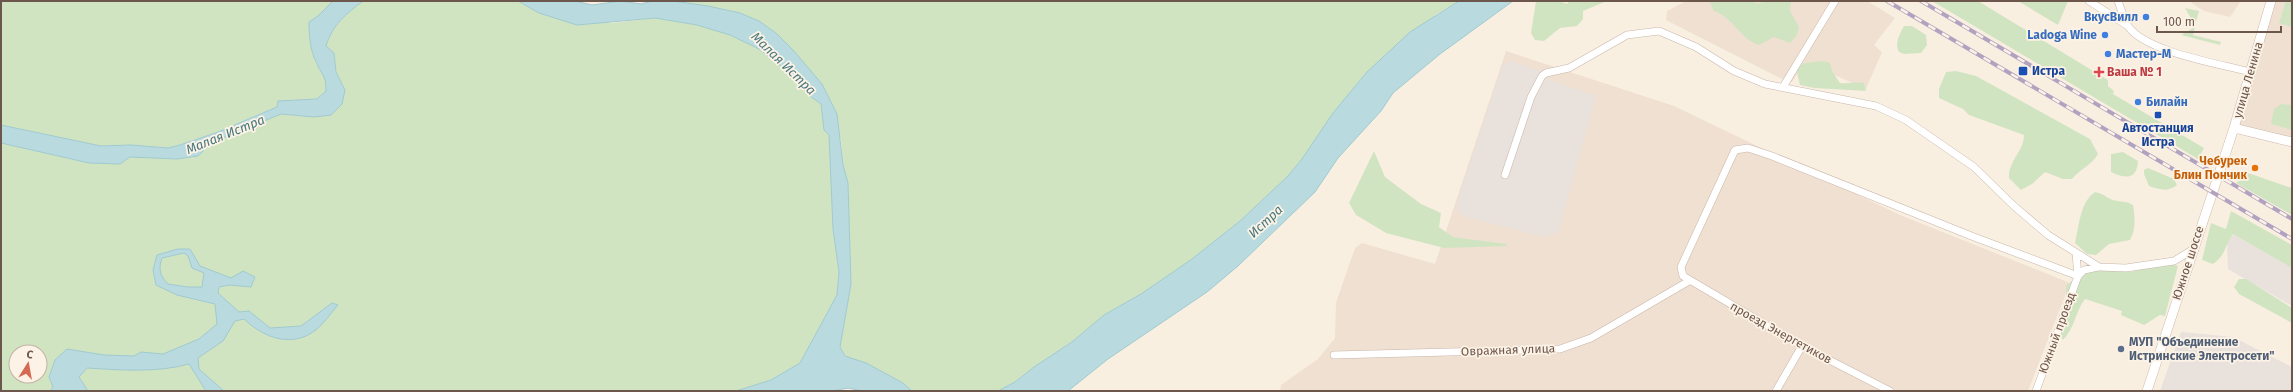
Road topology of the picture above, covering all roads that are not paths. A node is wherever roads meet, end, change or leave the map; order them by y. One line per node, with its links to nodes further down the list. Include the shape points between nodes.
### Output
1 (1835, 1): 7 (street)
2 (2089, 1): 5 (street)
3 (2118, 1): 5 (street)
4 (2271, 1): 6 (main road, улица Ленина)
5 (2128, 26): 6 (street, via 2138,37 2166,50)
6 (2250, 72): 8 (main road, улица Ленина)
7 (1783, 88): 10 (street, via 1734,71 1696,47 1659,32 1627,35 1569,68 1542,76 1531,97); 12 (street, via 1876,106 1906,120 1974,167 2031,221)
8 (2233, 132): 9 (main road); 11 (main road, Южное шоссе)
9 (2292, 142)
10 (1505, 175)
11 (2192, 250): 13 (street, via 2174,261 2126,268); 21 (main road, Южное шоссе)
12 (2076, 254): 13 (street); 14 (street)
13 (2099, 267): 14 (street, via 2084,270)
14 (2078, 276): 15 (street, проезд Энергетиков, via 1748,148 1735,150 1681,267 1683,276); 20 (street, Южный проезд)
15 (1689, 280): 16 (street, проезд Энергетиков); 17 (street, Овражная улица, via 1591,338 1560,349)
16 (1802, 346): 18 (street); 19 (street, проезд Энергетиков)
17 (1334, 355)
18 (1776, 391)
19 (1890, 391)
20 (2036, 391)
21 (2147, 391)

